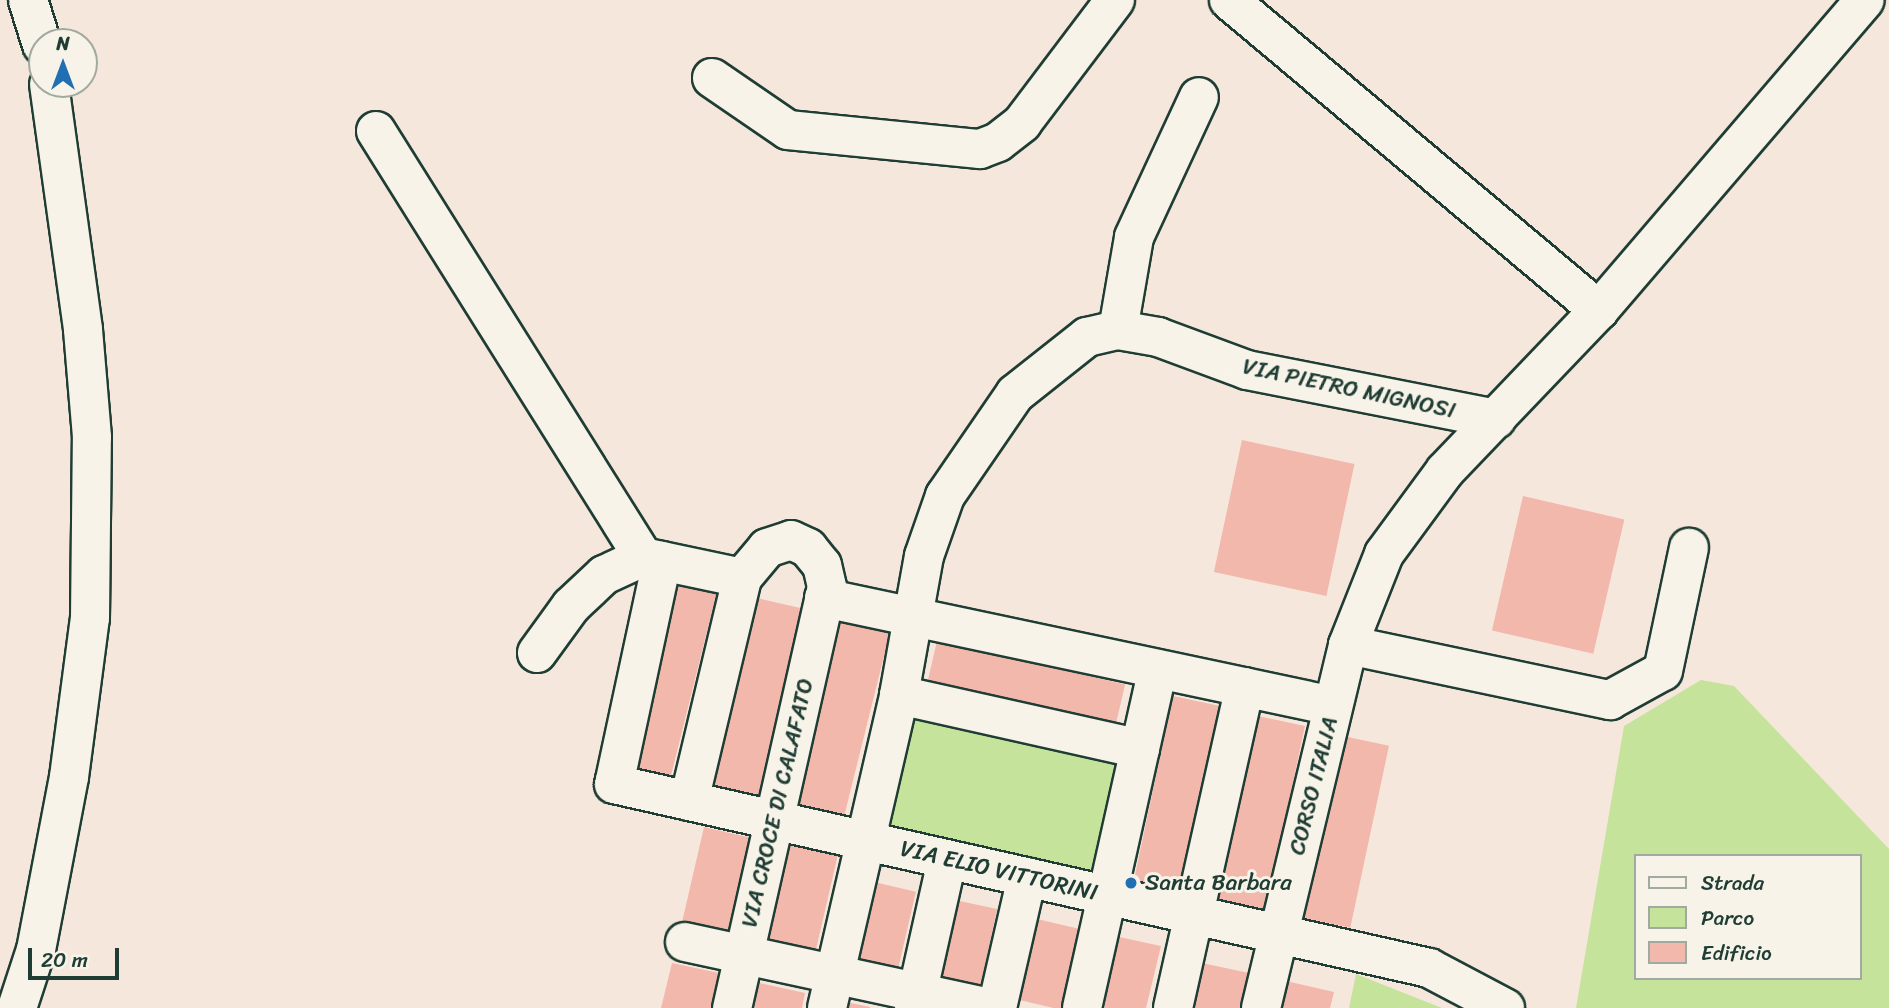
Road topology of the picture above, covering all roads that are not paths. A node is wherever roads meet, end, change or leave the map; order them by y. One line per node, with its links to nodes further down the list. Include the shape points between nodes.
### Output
1 (28, 0): 5 (street)
2 (1115, 0): 6 (street, via 1022,123 998,142 980,149 788,130)
3 (1228, 0): 10 (street)
4 (1865, 0): 10 (street, CORSO ITALIA)
5 (37, 28)
6 (712, 78)
7 (1199, 97): 11 (street, via 1134,237)
8 (51, 98): 37 (street, via 83,329 92,437 90,618 69,777 39,937)
9 (376, 131): 14 (street)
10 (1599, 310): 12 (street, CORSO ITALIA)
11 (1118, 330): 12 (street, VIA PIETRO MIGNOSI, via 1158,337 1247,370); 17 (street, VIA PIETRO MIGNOSI, via 1087,337 1015,394 983,435 945,496 924,556)
12 (1496, 419): 18 (street, CORSO ITALIA, via 1445,471 1384,554)
13 (1689, 548): 18 (street, via 1663,671 1610,700)
14 (653, 559): 15 (street); 19 (street, via 604,575 571,606); 25 (street, VIA ELIO VITTORINI, via 614,784)
15 (742, 578): 16 (street, VIA CROCE DI CALAFATO, via 767,548 791,540 808,548 822,565); 25 (street)
16 (824, 598): 17 (street); 26 (street, VIA CROCE DI CALAFATO)
17 (915, 617): 20 (street); 22 (street, VIA PIETRO MIGNOSI)
18 (1348, 645): 23 (street, CORSO ITALIA)
19 (537, 653)
20 (1158, 669): 21 (street); 24 (street)
21 (1245, 687): 23 (street); 31 (street)
22 (899, 695): 24 (street); 27 (street, VIA PIETRO MIGNOSI)
23 (1333, 706): 32 (street, CORSO ITALIA)
24 (1140, 749): 30 (street)
25 (690, 801): 26 (street, VIA ELIO VITTORINI)
26 (775, 821): 27 (street, VIA ELIO VITTORINI); 34 (street, VIA CROCE DI CALAFATO)
27 (866, 841): 28 (street, VIA ELIO VITTORINI); 35 (street, VIA PIETRO MIGNOSI)
28 (947, 860): 29 (street, VIA ELIO VITTORINI); 36 (street)
29 (1027, 877): 30 (street, VIA ELIO VITTORINI); 40 (street)
30 (1107, 896): 31 (street, VIA ELIO VITTORINI); 41 (street)
31 (1194, 914): 32 (street, VIA ELIO VITTORINI); 42 (street)
32 (1279, 933): 43 (street, CORSO ITALIA); 44 (street, VIA ELIO VITTORINI, via 1429,968)
33 (685, 942): 34 (street)
34 (744, 954): 35 (street); 38 (street, VIA CROCE DI CALAFATO)
35 (830, 991): 36 (street)
36 (916, 1000): 39 (street)
37 (17, 1008)
38 (732, 1008)
39 (989, 1008)
40 (997, 1008)
41 (1082, 1008)
42 (1173, 1008)
43 (1261, 1008)
44 (1505, 1008)

